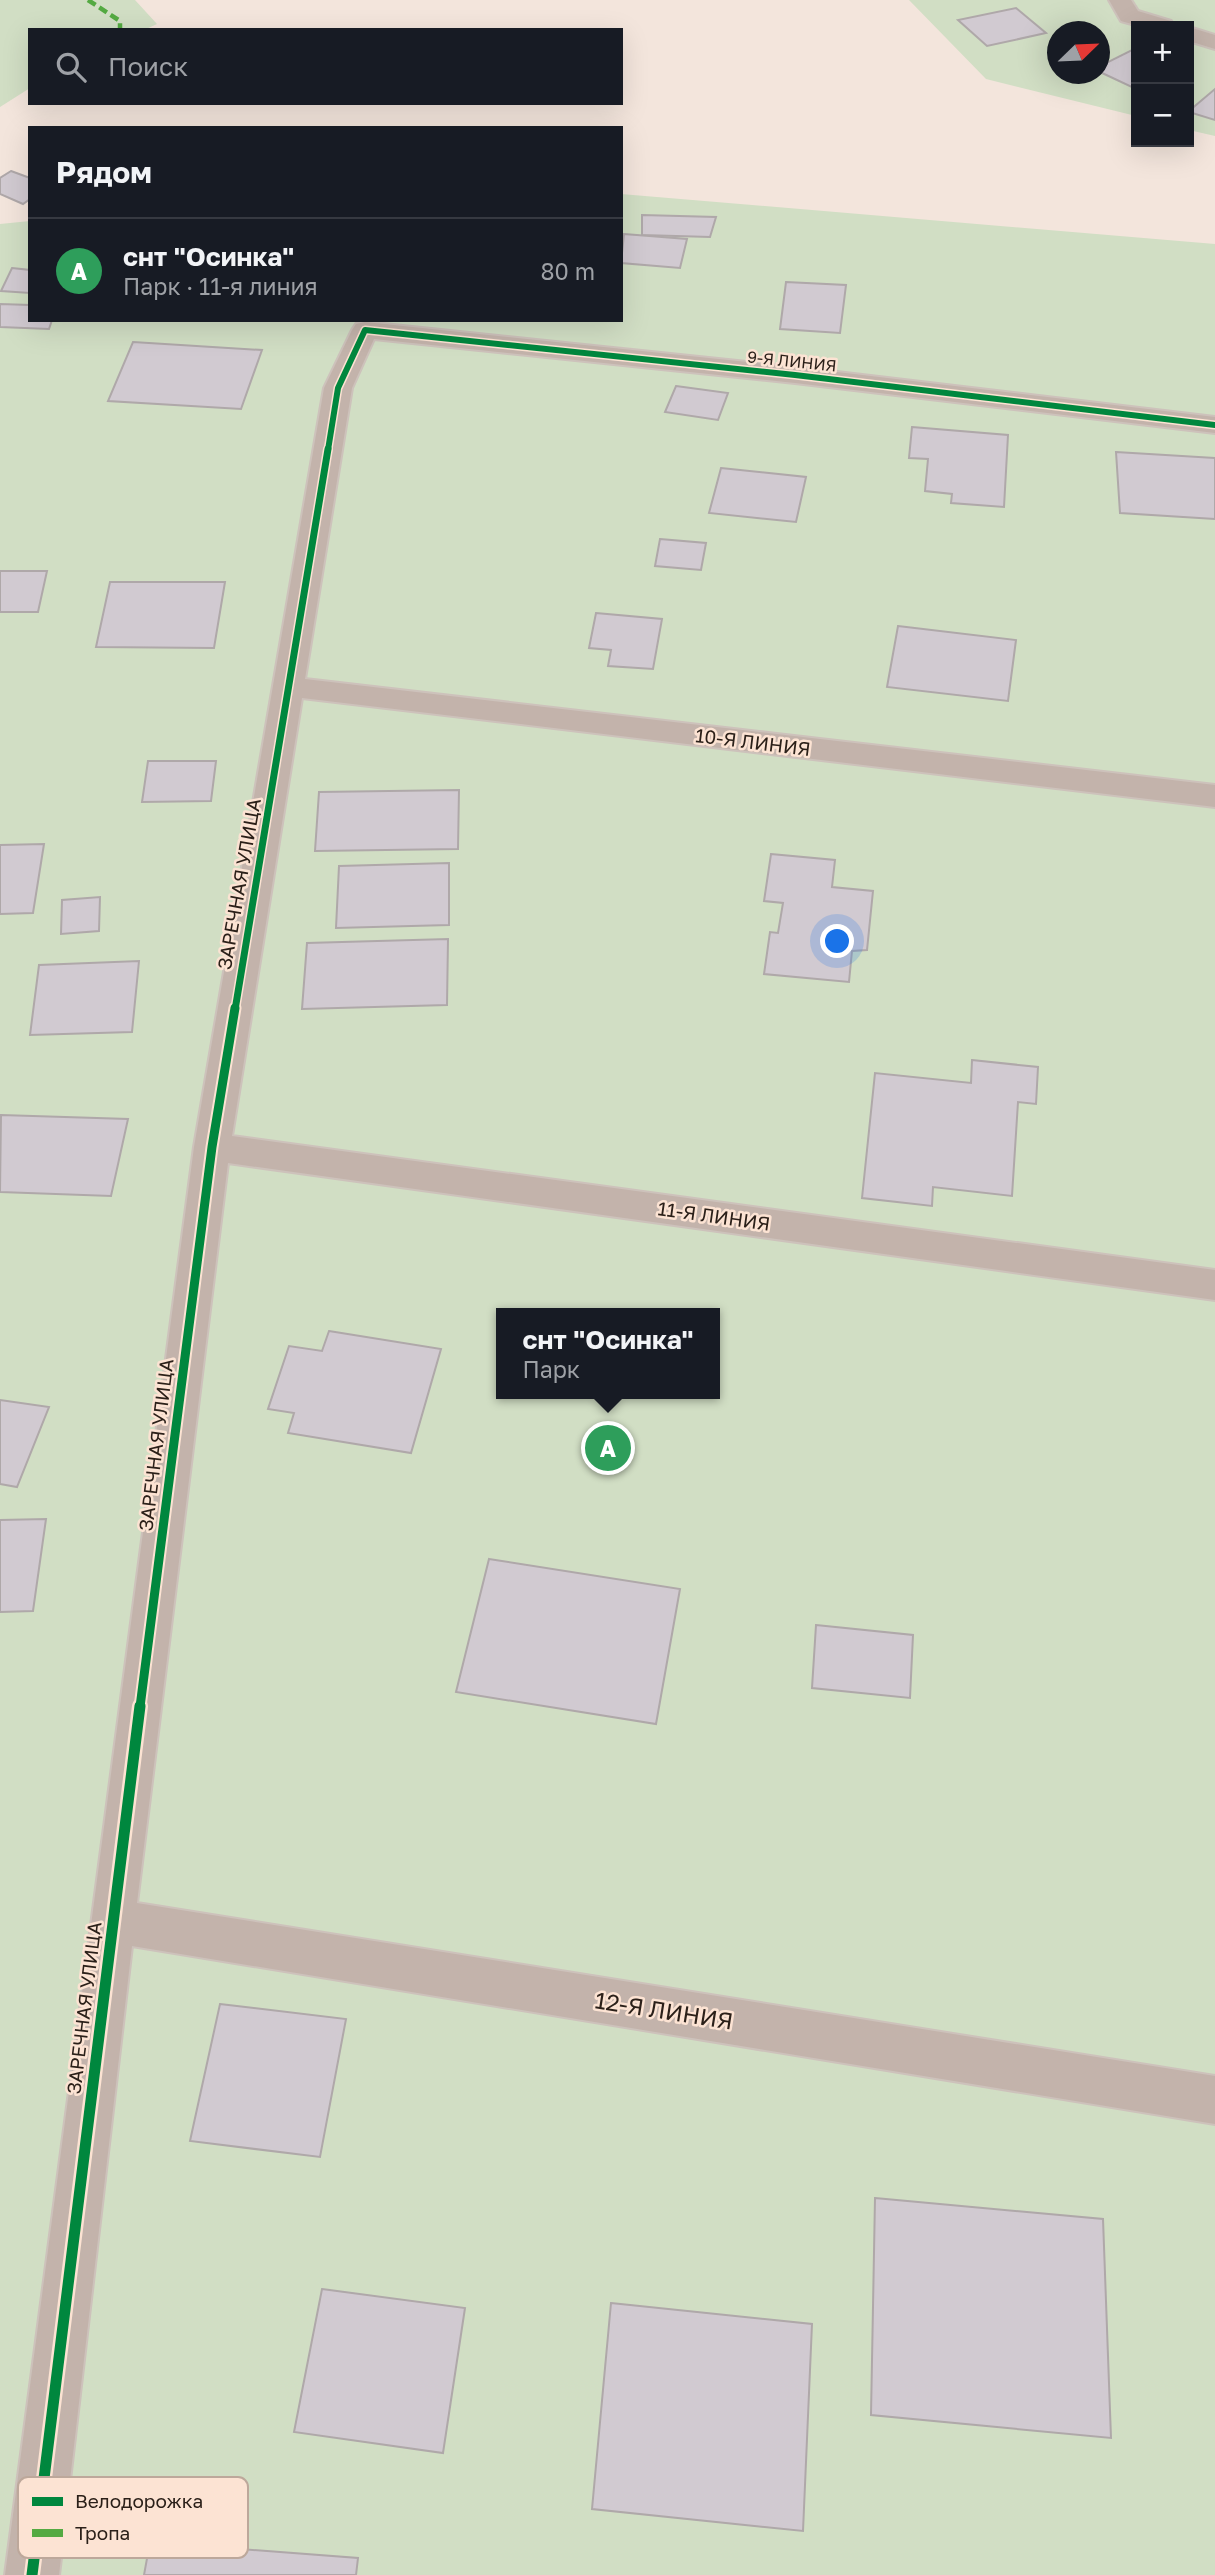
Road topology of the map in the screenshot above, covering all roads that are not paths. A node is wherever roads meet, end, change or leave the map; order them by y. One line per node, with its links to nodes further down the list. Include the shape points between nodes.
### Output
1 (1120, 0): 2 (street, via 1129,16)
2 (1146, 21)
3 (1194, 36): 4 (street)
4 (1215, 42)
5 (365, 330): 6 (street, 9-Я ЛИНИЯ); 7 (street, ЗАРЕЧНАЯ УЛИЦА, via 338,388)
6 (1215, 425)
7 (291, 687): 8 (street, 10-Я ЛИНИЯ); 9 (street, ЗАРЕЧНАЯ УЛИЦА)
8 (1215, 796)
9 (212, 1147): 10 (street, 11-Я ЛИНИЯ); 11 (street, ЗАРЕЧНАЯ УЛИЦА)
10 (1215, 1285)
11 (112, 1921): 12 (street, 12-Я ЛИНИЯ); 13 (street, ЗАРЕЧНАЯ УЛИЦА)
12 (1215, 2100)
13 (44, 2477)

